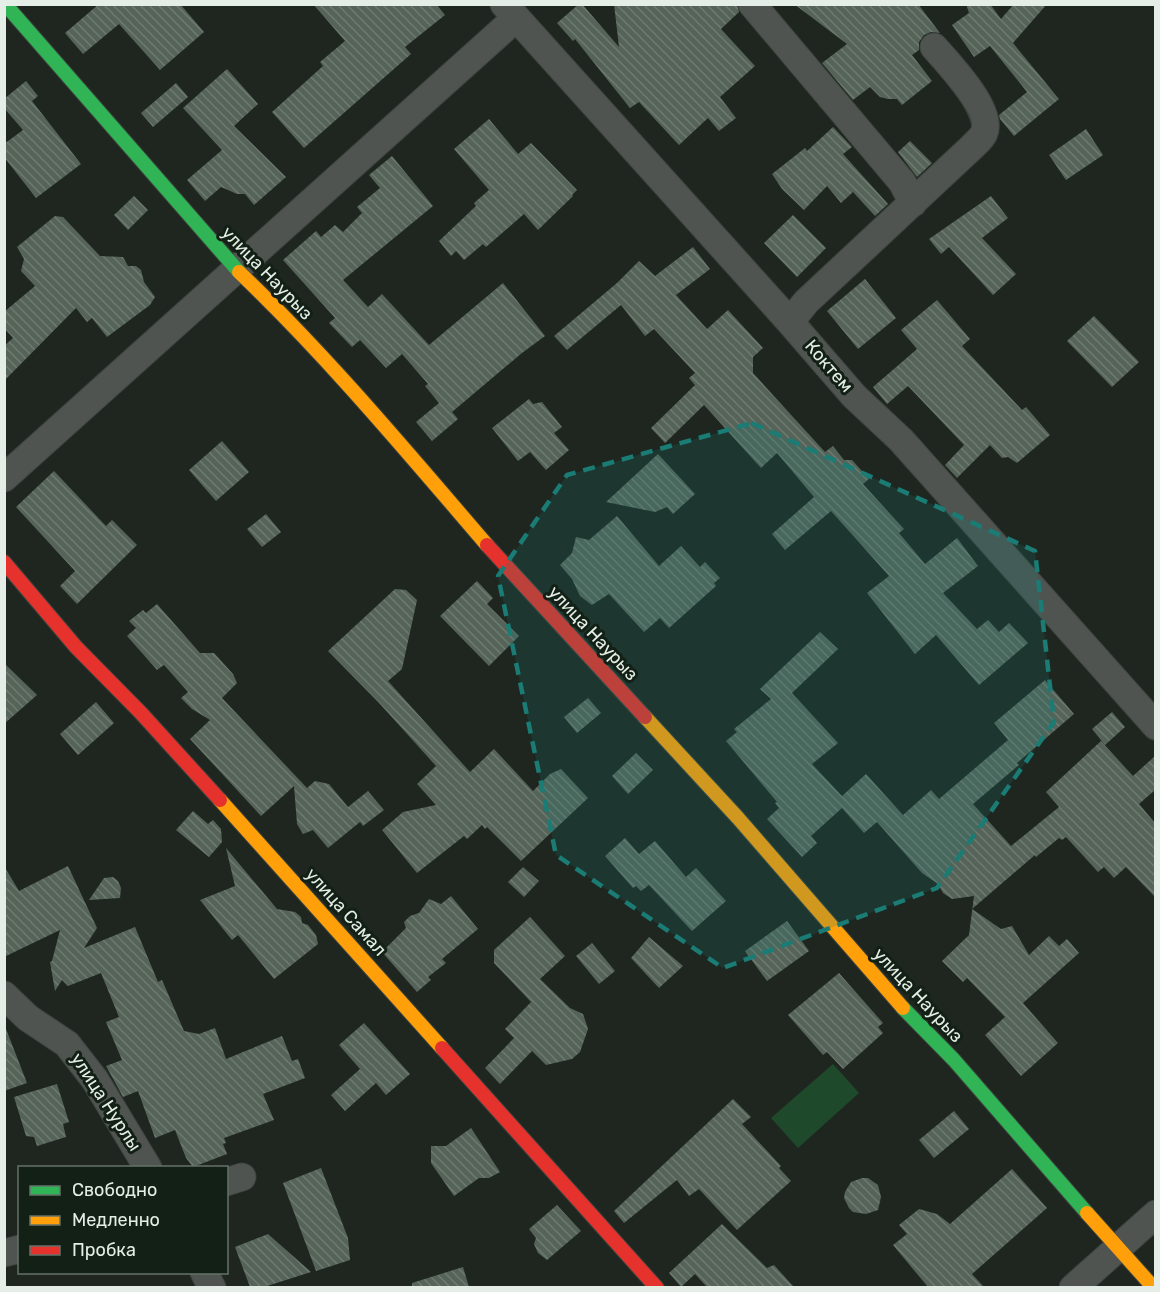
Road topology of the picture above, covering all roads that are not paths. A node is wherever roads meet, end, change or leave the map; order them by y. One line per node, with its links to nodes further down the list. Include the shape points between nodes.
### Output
1 (4, 4): 6 (street, улица Наурыз)
2 (752, 4): 5 (street, via 902,182)
3 (510, 11): 6 (street); 7 (street, Коктем)
4 (934, 47): 5 (street, via 967,87 986,122 984,133 972,147)
5 (913, 203): 7 (street, via 806,302)
6 (236, 269): 8 (street); 14 (street, улица Наурыз, via 283,314 502,562 738,818)
7 (790, 322): 10 (street, Коктем, via 854,396 901,440)
8 (4, 478)
9 (4, 562): 15 (street, улица Самал, via 76,647 253,836)
10 (1155, 726)
11 (4, 995): 12 (street, улица Нурлы, via 28,1018 67,1044 96,1080)
12 (147, 1166)
13 (1155, 1214): 14 (street)
14 (1118, 1249): 16 (street); 17 (street, улица Наурыз)
15 (657, 1287)
16 (1073, 1287)
17 (1154, 1287)

